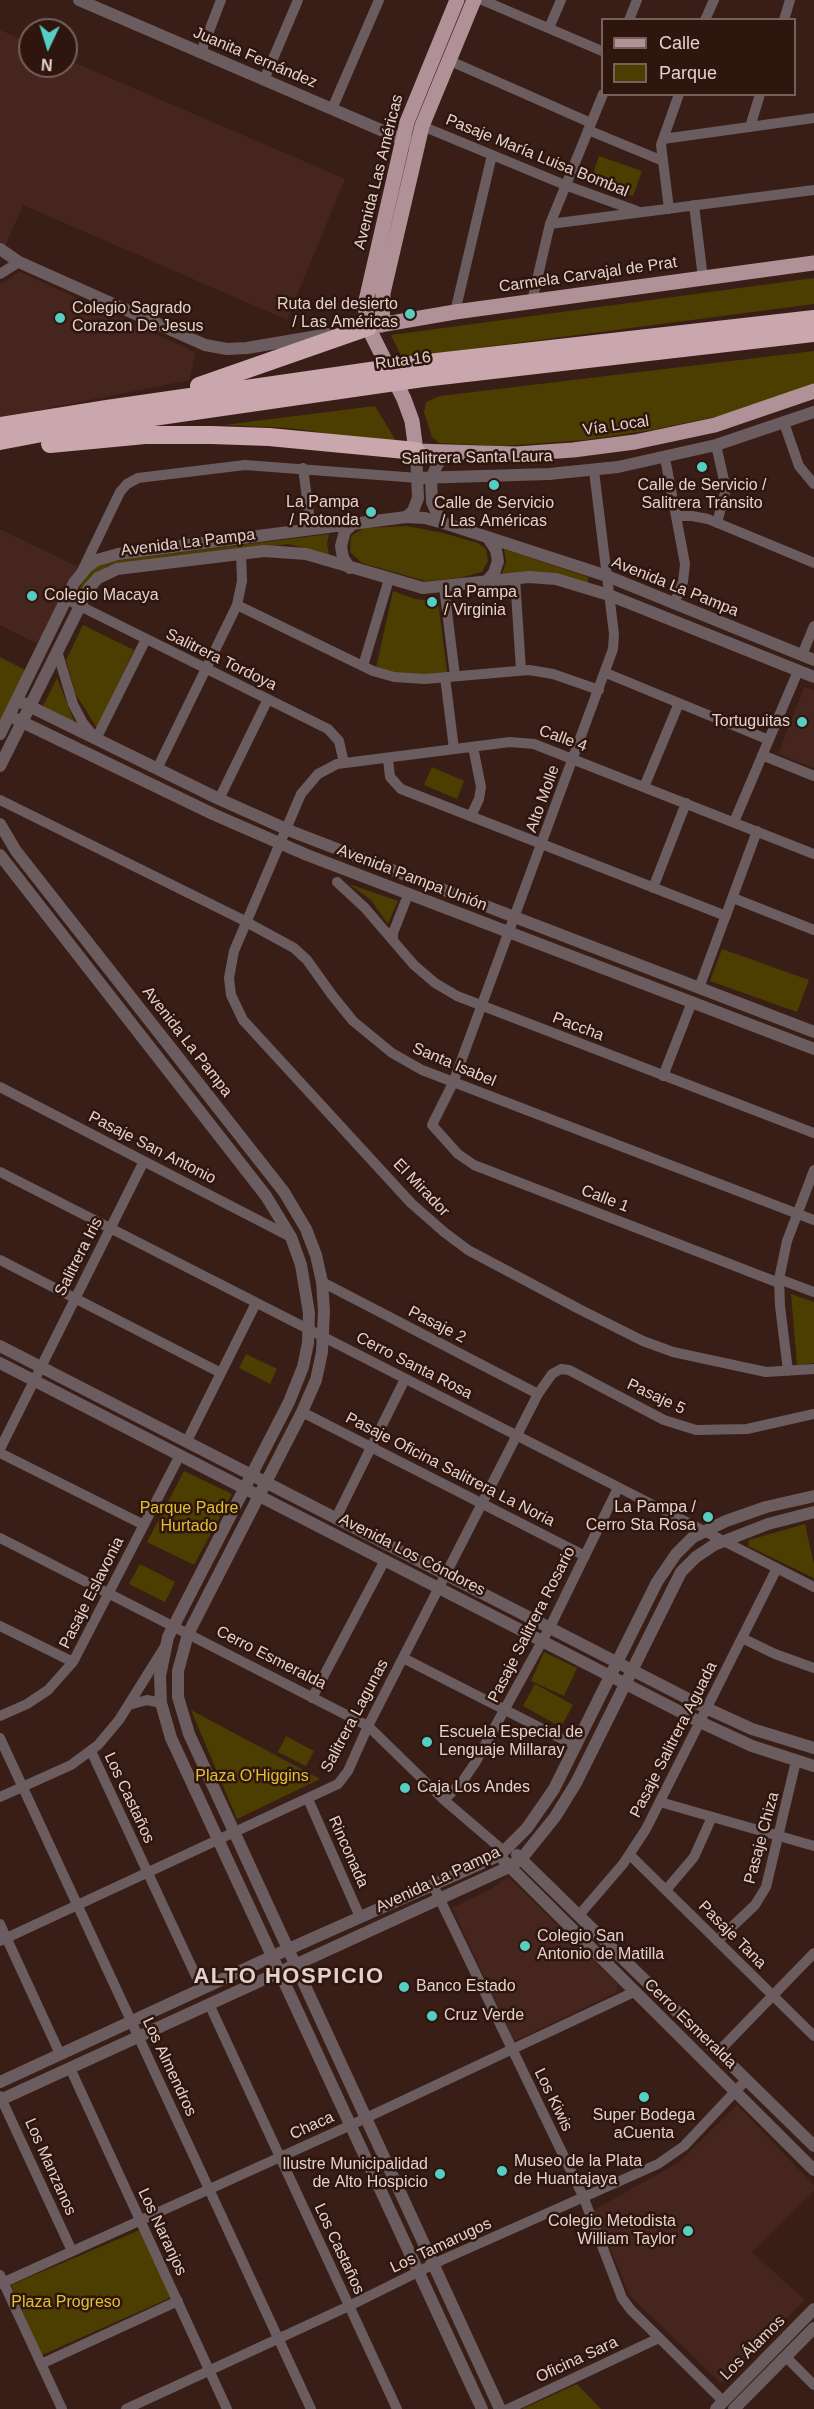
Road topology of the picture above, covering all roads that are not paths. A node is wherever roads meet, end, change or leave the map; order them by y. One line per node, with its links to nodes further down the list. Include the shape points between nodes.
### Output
1 (78, 0): 17 (street, Juanita Fernández)
2 (221, 0): 17 (street)
3 (298, 0): 19 (street)
4 (379, 0): 23 (street)
5 (457, 0): 28 (main road, Avenida Las Américas, via 411,110)
6 (474, 0): 18 (main road, Avenida Las Américas)
7 (482, 0): 15 (street)
8 (561, 0): 15 (street)
9 (637, 0): 12 (street)
10 (714, 0): 13 (street)
11 (790, 0): 14 (street)
12 (630, 18)
13 (706, 18)
14 (785, 18)
15 (549, 28): 16 (street)
16 (601, 50)
17 (201, 52): 19 (street, Juanita Fernández)
18 (448, 60): 25 (main road, Avenida Las Américas); 26 (street)
19 (264, 80): 23 (street, Juanita Fernández)
20 (602, 96): 26 (street)
21 (678, 96): 29 (street)
22 (759, 96): 27 (street)
23 (332, 109): 28 (street, Juanita Fernández)
24 (814, 118): 27 (street)
25 (422, 126): 30 (main road, Avenida Las Américas); 31 (street, Pasaje María Luisa Bombal)
26 (590, 127): 32 (street); 33 (street)
27 (750, 127): 29 (street)
28 (403, 139): 30 (street, Juanita Fernández); 47 (main road, Avenida Las Américas, via 366,296 366,314)
29 (663, 139): 32 (street)
30 (417, 146): 47 (main road, Avenida Las Américas)
31 (492, 155): 33 (street, Pasaje María Luisa Bombal); 45 (street)
32 (663, 161): 36 (street)
33 (565, 185): 37 (street, Pasaje María Luisa Bombal); 38 (street)
34 (814, 190): 35 (street, Pasaje María Luisa Bombal)
35 (694, 205): 36 (street, Pasaje María Luisa Bombal); 43 (street)
36 (669, 209): 37 (street, Pasaje María Luisa Bombal)
37 (641, 212): 38 (street, Pasaje María Luisa Bombal)
38 (550, 224): 44 (street)
39 (0, 249): 40 (street)
40 (19, 262): 42 (street); 47 (street, via 194,341 216,347 247,348)
41 (814, 263): 43 (main road, Carmela Carvajal de Prat)
42 (0, 274)
43 (703, 278): 44 (main road, Carmela Carvajal de Prat)
44 (532, 301): 45 (main road, Carmela Carvajal de Prat)
45 (455, 312): 47 (main road, Carmela Carvajal de Prat)
46 (814, 319): 50 (highway, Ruta 16, via 430,362)
47 (375, 326): 50 (highway, via 232,376); 57 (main road, Avenida Las Américas, via 383,357 415,432)
48 (814, 333): 54 (highway, Ruta 16, via 423,378)
49 (814, 391): 58 (main road, Vía Local, via 723,422 635,442 544,453)
50 (107, 409): 53 (highway, Ruta 16)
51 (814, 412): 52 (street, Salitrera Santa Laura)
52 (784, 423): 55 (street, Salitrera Santa Laura); 64 (street, via 799,466)
53 (0, 426)
54 (0, 441)
55 (716, 445): 59 (street, Salitrera Santa Laura); 68 (street, via 726,489)
56 (0, 451): 57 (highway, via 106,438 183,435 250,436)
57 (416, 451): 58 (main road, Vía Local); 62 (street)
58 (447, 453): 63 (street)
59 (665, 458): 61 (street, Salitrera Santa Laura); 65 (street)
60 (303, 468): 62 (street, Salitrera Santa Laura); 70 (street); 75 (street, Salitrera Santa Laura, via 245,465 138,478 120,492)
61 (594, 471): 63 (street, Salitrera Santa Laura); 76 (street, Alto Molle)
62 (418, 478): 63 (street, Salitrera Santa Laura); 66 (street, via 417,502)
63 (431, 479): 67 (street, via 432,502)
64 (814, 484)
65 (676, 516): 68 (street); 83 (street, via 685,571)
66 (406, 517): 67 (street, Avenida La Pampa); 69 (street, Avenida La Pampa)
67 (441, 522): 71 (street, Avenida La Pampa)
68 (717, 523): 73 (street)
69 (353, 524): 70 (street, Avenida La Pampa); 74 (street, via 345,531 341,546 343,558)
70 (311, 529): 75 (street, Avenida La Pampa, via 111,555)
71 (488, 538): 76 (street, Avenida La Pampa); 79 (street, via 498,561 495,573)
72 (241, 553): 74 (street, Avenida La Pampa, via 291,551); 84 (street, via 242,581); 85 (street, Avenida La Pampa, via 110,571 93,583)
73 (814, 563)
74 (351, 568): 78 (street, Avenida La Pampa)
75 (81, 573): 82 (street, Avenida La Pampa)
76 (607, 576): 81 (street, Alto Molle); 83 (street, Avenida La Pampa)
77 (515, 578): 79 (street, Avenida La Pampa); 81 (street, Avenida La Pampa, via 556,579); 92 (street)
78 (389, 579): 80 (street, Avenida La Pampa, via 423,588); 90 (street)
79 (486, 582): 80 (street, Avenida La Pampa)
80 (444, 587): 95 (street)
81 (609, 595): 93 (street, Avenida La Pampa); 94 (street, Alto Molle, via 614,642)
82 (66, 599): 85 (street, Salitrera Tordoya); 99 (street, Avenida La Pampa)
83 (674, 604): 89 (street, Avenida La Pampa)
84 (237, 605): 90 (street); 91 (street)
85 (80, 606): 87 (street, Salitrera Tordoya); 88 (street, Avenida La Pampa)
86 (814, 626): 89 (street)
87 (146, 639): 91 (street, Salitrera Tordoya); 105 (street)
88 (57, 651): 101 (street, Avenida La Pampa); 105 (street, via 73,704)
89 (808, 658)
90 (363, 666): 95 (street, via 404,679)
91 (205, 668): 98 (street, Salitrera Tordoya); 114 (street)
92 (521, 670): 95 (street); 97 (street, via 553,674)
93 (798, 671): 96 (street, Avenida La Pampa); 106 (street)
94 (606, 673): 97 (street, Alto Molle); 100 (street)
95 (450, 677): 108 (street)
96 (814, 677)
97 (599, 690): 111 (street, Alto Molle)
98 (267, 699): 112 (street, Salitrera Tordoya, via 333,733 341,745); 118 (street)
99 (17, 700): 101 (street, Avenida Pampa Unión); 102 (street, Avenida La Pampa)
100 (679, 703): 106 (street); 116 (street)
101 (30, 706): 103 (street, Avenida La Pampa); 105 (street, Avenida Pampa Unión)
102 (9, 716): 103 (street, Avenida Pampa Unión); 104 (street, Avenida La Pampa)
103 (22, 722): 113 (street, Avenida La Pampa); 125 (street, Avenida Pampa Unión)
104 (0, 734)
105 (96, 739): 114 (street, Avenida Pampa Unión)
106 (769, 740): 109 (street)
107 (473, 747): 108 (street, Calle 4); 111 (street, Calle 4, via 526,742); 120 (street, via 481,787)
108 (454, 749): 110 (street, Calle 4)
109 (762, 755): 115 (street); 121 (street)
110 (388, 759): 112 (street, Calle 4); 120 (street, via 390,777 401,789)
111 (574, 759): 116 (street, Calle 4); 126 (street, Alto Molle)
112 (344, 763): 123 (street, Calle 4, via 311,780)
113 (0, 766)
114 (157, 769): 118 (street, Avenida Pampa Unión)
115 (814, 776)
116 (645, 787): 119 (street, Calle 4)
117 (0, 800): 135 (street, Santa Isabel)
118 (219, 800): 123 (street, Avenida Pampa Unión)
119 (686, 803): 121 (street, Calle 4); 130 (street)
120 (471, 816): 126 (street)
121 (734, 822): 124 (street, Calle 4)
122 (0, 824): 158 (street, Avenida La Pampa, via 16,851 284,1192 306,1229)
123 (286, 829): 125 (street, El Mirador); 134 (street, Avenida Pampa Unión)
124 (757, 831): 127 (street, Calle 4); 132 (street)
125 (280, 844): 131 (street, Avenida Pampa Unión); 135 (street, El Mirador)
126 (542, 844): 130 (street); 134 (street, Alto Molle)
127 (814, 854)
128 (0, 855): 155 (street, Avenida La Pampa, via 266,1196)
129 (336, 882): 138 (street, Paccha)
130 (653, 888): 133 (street)
131 (408, 895): 137 (street, Avenida Pampa Unión); 138 (street)
132 (733, 898): 133 (street); 136 (street)
133 (726, 916): 139 (street)
134 (515, 917): 137 (street, Alto Molle); 139 (street, Avenida Pampa Unión)
135 (246, 922): 145 (street, Santa Isabel, via 301,954 342,1008 379,1043 407,1062); 169 (street, El Mirador, via 229,972 231,995 238,1011 400,1190 444,1232 495,1266 651,1344 705,1360 766,1372)
136 (814, 930)
137 (509, 933): 140 (street, Avenida Pampa Unión); 141 (street, Alto Molle)
138 (393, 939): 141 (street, Paccha, via 435,983)
139 (699, 987): 142 (street, Avenida Pampa Unión)
140 (692, 1002): 143 (street, Avenida Pampa Unión); 144 (street)
141 (482, 1006): 144 (street, Paccha); 145 (street, Alto Molle)
142 (814, 1032)
143 (814, 1048)
144 (663, 1076): 148 (street, Paccha)
145 (453, 1083): 147 (street, Alto Molle); 152 (street, Santa Isabel)
146 (1, 1090): 149 (street, Pasaje San Antonio)
147 (432, 1125): 157 (street, Calle 1, via 458,1154 474,1165)
148 (814, 1133)
149 (144, 1161): 154 (street, Salitrera Iris); 155 (street, Pasaje San Antonio)
150 (814, 1170): 152 (street)
151 (0, 1172): 154 (street, Cerro Santa Rosa)
152 (797, 1213): 153 (street, Santa Isabel); 157 (street)
153 (814, 1220)
154 (110, 1228): 160 (street, Salitrera Iris); 161 (street, Cerro Santa Rosa)
155 (291, 1237): 162 (street, Avenida La Pampa, via 305,1280)
156 (0, 1260): 160 (street)
157 (779, 1281): 159 (street, Calle 1); 169 (street)
158 (322, 1282): 163 (street, Avenida La Pampa); 173 (street, Pasaje 2)
159 (814, 1292)
160 (75, 1298): 166 (street, Salitrera Iris); 170 (street)
161 (256, 1303): 162 (street, Cerro Santa Rosa); 170 (street)
162 (309, 1330): 163 (street, Cerro Santa Rosa); 181 (street, Avenida La Pampa, via 295,1391)
163 (323, 1337): 171 (street, Cerro Santa Rosa); 174 (street, Avenida La Pampa, via 316,1380)
164 (0, 1346): 166 (street, Avenida Los Cóndores)
165 (0, 1364): 172 (street, Avenida Los Cóndores)
166 (41, 1367): 172 (street); 177 (street, Avenida Los Cóndores)
167 (561, 1369): 173 (street, Salitrera Lagunas, via 552,1374); 175 (street, Pasaje 5, via 664,1420 696,1430 735,1431)
168 (814, 1369): 169 (street, El Mirador)
169 (788, 1371)
170 (221, 1373): 177 (street)
171 (405, 1379): 176 (street, Cerro Santa Rosa); 178 (street)
172 (34, 1381): 179 (street); 180 (street, Avenida Los Cóndores)
173 (538, 1394): 176 (street, Salitrera Lagunas)
174 (302, 1412): 178 (street, Pasaje Oficina Salitrera La Noria); 182 (street, Avenida La Pampa)
175 (814, 1414)
176 (516, 1436): 183 (street, Cerro Santa Rosa); 187 (street, Salitrera Lagunas)
177 (187, 1442): 181 (street, Avenida Los Cóndores)
178 (371, 1447): 187 (street, Pasaje Oficina Salitrera La Noria); 189 (street)
179 (0, 1451): 190 (street)
180 (180, 1455): 184 (street, Avenida Los Cóndores); 190 (street, Pasaje Eslavonia)
181 (252, 1475): 182 (street, Avenida Los Cóndores); 184 (street, Avenida La Pampa)
182 (266, 1482): 185 (street, Avenida La Pampa); 189 (street, Avenida Los Cóndores)
183 (618, 1488): 191 (street, Cerro Santa Rosa); 194 (street, Pasaje Salitrera Rosario)
184 (245, 1489): 185 (street, Avenida Los Cóndores); 202 (street, Avenida La Pampa)
185 (259, 1496): 195 (street, Avenida Los Cóndores); 204 (street, Avenida La Pampa)
186 (814, 1496): 191 (street, Avenida La Pampa, via 758,1510)
187 (482, 1503): 194 (street, Pasaje Oficina Salitrera La Noria); 197 (street, Salitrera Lagunas)
188 (814, 1512): 193 (street, Avenida La Pampa)
189 (336, 1518): 197 (street, Avenida Los Cóndores)
190 (144, 1525): 200 (street, Pasaje Eslavonia)
191 (704, 1531): 193 (street, Cerro Santa Rosa); 210 (street, Avenida La Pampa, via 687,1541 666,1566)
192 (0, 1538): 200 (street, Cerro Esmeralda)
193 (724, 1541): 196 (street, Cerro Santa Rosa); 212 (street, Avenida La Pampa, via 704,1551 681,1572)
194 (585, 1556): 203 (street, Pasaje Salitrera Rosario)
195 (385, 1560): 198 (street, Avenida Los Cóndores); 215 (street)
196 (777, 1568): 199 (street, Cerro Santa Rosa); 205 (street, Pasaje Salitrera Aguada)
197 (446, 1574): 198 (street, Salitrera Lagunas); 203 (street, Avenida Los Cóndores)
198 (439, 1587): 206 (street, Avenida Los Cóndores); 208 (street, Salitrera Lagunas)
199 (814, 1587)
200 (108, 1594): 202 (street, Cerro Esmeralda); 209 (street, Pasaje Eslavonia)
201 (0, 1626): 209 (street)
202 (174, 1627): 204 (street, Cerro Esmeralda); 207 (street, Avenida La Pampa)
203 (550, 1627): 206 (street, Pasaje Salitrera Rosario); 210 (street, Avenida Los Cóndores)
204 (188, 1634): 215 (street, Cerro Esmeralda); 235 (street, Avenida La Pampa, via 177,1671 180,1710)
205 (742, 1638): 211 (street); 218 (street, Pasaje Salitrera Aguada)
206 (543, 1640): 213 (street, Avenida Los Cóndores); 219 (street, Pasaje Salitrera Rosario)
207 (165, 1648): 216 (street, Avenida La Pampa); 217 (street)
208 (403, 1658): 219 (street); 222 (street, Salitrera Lagunas)
209 (73, 1662): 220 (street, Pasaje Eslavonia, via 38,1698)
210 (618, 1662): 212 (street, Avenida Los Cóndores); 213 (street, Avenida La Pampa)
211 (814, 1668)
212 (633, 1670): 214 (street, Avenida La Pampa); 218 (street, Avenida Los Cóndores)
213 (612, 1676): 214 (street, Avenida Los Cóndores); 224 (street, Avenida La Pampa)
214 (626, 1683): 221 (street, Avenida Los Cóndores); 241 (street, Avenida La Pampa, via 571,1791)
215 (312, 1698): 222 (street, Cerro Esmeralda)
216 (161, 1703): 217 (street, via 142,1700); 237 (street, Avenida La Pampa, via 171,1738)
217 (129, 1706): 226 (street)
218 (706, 1708): 221 (street, Pasaje Salitrera Aguada); 225 (street, Avenida Los Cóndores, via 752,1729)
219 (505, 1709): 224 (street); 232 (street, Pasaje Salitrera Rosario, via 471,1770)
220 (0, 1716)
221 (700, 1722): 227 (street, Avenida Los Cóndores); 233 (street, Pasaje Salitrera Aguada)
222 (368, 1726): 231 (street, Salitrera Lagunas, via 343,1779); 232 (street, Cerro Esmeralda)
223 (0, 1738): 229 (street, Los Almendros)
224 (576, 1746): 239 (street, Avenida La Pampa, via 547,1801)
225 (814, 1748)
226 (91, 1751): 229 (street, via 71,1765); 243 (street, Los Castaños)
227 (796, 1761): 228 (street, Avenida Los Cóndores); 236 (street, Pasaje Chiza)
228 (814, 1766)
229 (22, 1786): 230 (street); 247 (street, Los Almendros)
230 (0, 1797)
231 (308, 1799): 235 (street, Salitrera Lagunas); 249 (street, Rinconada)
232 (444, 1800): 239 (street, Cerro Esmeralda)
233 (660, 1802): 234 (street); 240 (street, Pasaje Salitrera Aguada)
234 (712, 1817): 236 (street); 245 (street, via 694,1857)
235 (234, 1833): 237 (street, Salitrera Lagunas); 253 (street, Avenida La Pampa)
236 (779, 1836): 238 (street); 252 (street, Pasaje Chiza, via 762,1896)
237 (219, 1840): 243 (street, Salitrera Lagunas); 255 (street, Avenida La Pampa)
238 (814, 1846)
239 (502, 1850): 241 (street, Cerro Esmeralda); 242 (street, Cerro Esmeralda); 244 (street, Avenida La Pampa)
240 (630, 1855): 245 (street, Pasaje Tana); 248 (street, Pasaje Salitrera Aguada)
241 (522, 1858): 242 (street, Avenida La Pampa); 248 (street, Cerro Esmeralda)
242 (509, 1867): 246 (street, Avenida La Pampa); 259 (street, Cerro Esmeralda)
243 (147, 1873): 247 (street, Salitrera Lagunas); 258 (street, Los Castaños)
244 (433, 1885): 246 (street, Los Kiwis); 249 (street, Avenida La Pampa)
245 (666, 1890): 252 (street, Pasaje Tana)
246 (439, 1899): 256 (street, Avenida La Pampa); 266 (street, Los Kiwis)
247 (78, 1905): 251 (street, Salitrera Lagunas); 262 (street, Los Almendros)
248 (579, 1914): 267 (street, Cerro Esmeralda)
249 (360, 1917): 253 (street, Avenida La Pampa)
250 (0, 1924): 251 (street)
251 (3, 1939): 268 (street)
252 (717, 1941): 260 (street, Pasaje Tana)
253 (289, 1949): 255 (street, Avenida La Pampa); 256 (street, Avenida La Pampa)
254 (814, 1953): 260 (street)
255 (273, 1956): 257 (street, Avenida La Pampa); 258 (street, Avenida La Pampa)
256 (296, 1964): 257 (street, Avenida La Pampa); 274 (street, Avenida La Pampa)
257 (280, 1971): 261 (street, Avenida La Pampa); 275 (street, Avenida La Pampa)
258 (202, 1989): 262 (street, Avenida La Pampa)
259 (634, 1992): 265 (street, Cerro Esmeralda); 266 (street, Chaca)
260 (773, 1996): 264 (street, Pasaje Tana); 267 (street)
261 (209, 2004): 263 (street, Avenida La Pampa); 277 (street, Los Castaños)
262 (132, 2021): 263 (street, Los Almendros); 268 (street, Avenida La Pampa)
263 (139, 2036): 269 (street, Avenida La Pampa); 279 (street, Los Almendros)
264 (814, 2036)
265 (690, 2046): 267 (street); 272 (street, Cerro Esmeralda)
266 (512, 2050): 274 (street, Chaca); 280 (street, Los Kiwis)
267 (718, 2052): 270 (street, Cerro Esmeralda)
268 (60, 2054): 271 (street, Avenida La Pampa)
269 (70, 2068): 273 (street, Avenida La Pampa); 281 (street, Los Naranjos)
270 (746, 2080): 272 (street, Los Tamarugos); 276 (street, Cerro Esmeralda)
271 (0, 2082)
272 (736, 2092): 278 (street, Cerro Esmeralda); 280 (street, Los Tamarugos, via 672,2156)
273 (1, 2098): 282 (street, Los Manzanos)
274 (366, 2118): 275 (street, Chaca); 283 (street, Avenida La Pampa)
275 (351, 2125): 277 (street, Chaca); 284 (street, Avenida La Pampa)
276 (814, 2146)
277 (280, 2157): 279 (street, Chaca); 287 (street, Los Castaños)
278 (814, 2170)
279 (210, 2189): 281 (street, Chaca); 290 (street, Los Almendros)
280 (583, 2196): 283 (street, Los Tamarugos); 291 (street, Los Kiwis, via 622,2298)
281 (140, 2220): 282 (street, Chaca); 286 (street, Los Naranjos)
282 (72, 2251): 285 (street, Chaca)
283 (433, 2264): 284 (street, Los Tamarugos); 304 (street, Avenida La Pampa)
284 (418, 2271): 287 (street, Los Tamarugos); 303 (street, Avenida La Pampa)
285 (1, 2280): 293 (street)
286 (178, 2301): 293 (street); 294 (street, Los Naranjos)
287 (349, 2306): 290 (street, Los Tamarugos); 302 (street, Los Castaños)
288 (814, 2309): 296 (street, Los Álamos)
289 (814, 2328): 292 (street, Los Álamos)
290 (279, 2338): 294 (street, Los Tamarugos); 301 (street, Los Almendros)
291 (659, 2338): 296 (street, Los Kiwis); 305 (street, Oficina Sara)
292 (786, 2357): 295 (street); 306 (street, Los Álamos)
293 (41, 2364): 298 (street)
294 (209, 2370): 297 (street, Los Tamarugos); 300 (street, Los Naranjos)
295 (814, 2385)
296 (719, 2405)
297 (142, 2406): 299 (street, Los Tamarugos)
298 (62, 2409)
299 (126, 2409)
300 (227, 2409)
301 (311, 2409)
302 (397, 2409)
303 (482, 2409)
304 (500, 2409)
305 (508, 2409)
306 (734, 2409)

